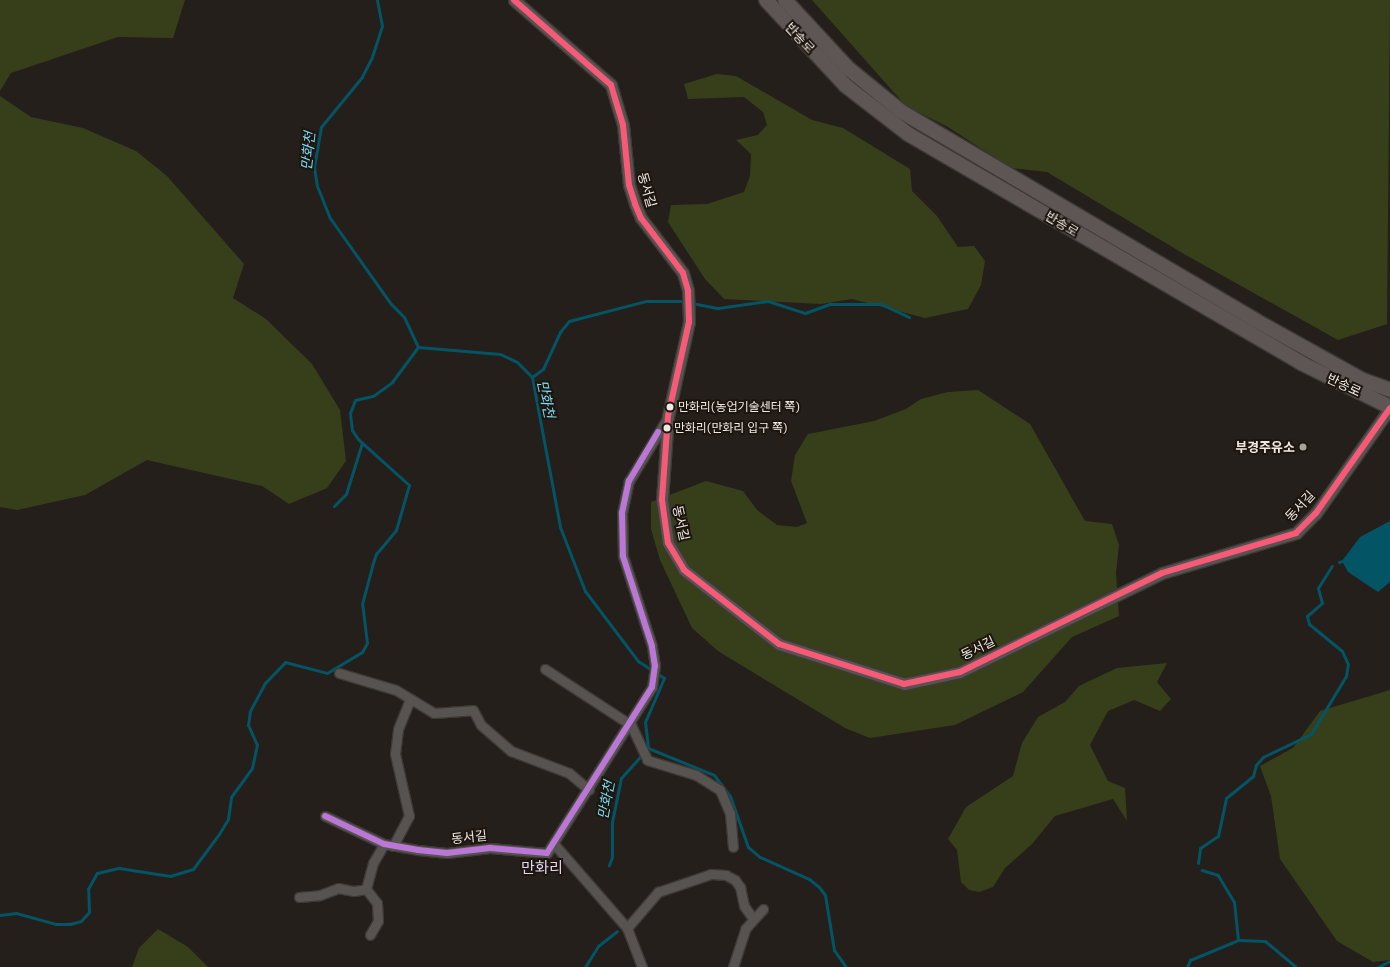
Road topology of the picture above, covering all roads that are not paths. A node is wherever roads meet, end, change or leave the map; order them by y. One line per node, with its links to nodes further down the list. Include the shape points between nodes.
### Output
1 (514, 0): 8 (street, 동서길, via 611,85 623,124 629,185 635,204 641,218 683,273 689,304)
2 (766, 0): 7 (main road, 반송로, via 846,86 908,134 1301,363)
3 (785, 0): 5 (main road, 반송로, via 848,69 902,112 995,169)
4 (1390, 379): 5 (main road)
5 (1362, 380): 6 (main road, 반송로)
6 (1390, 390)
7 (1390, 408): 10 (street, 동서길, via 1316,513 1296,533 1162,573 960,672 904,684 779,644 684,570 668,543 662,500)
8 (668, 416): 9 (street, 동서길); 10 (street, 동서길)
9 (650, 445): 10 (street); 14 (street, 동서길, via 624,494 621,535 630,583 655,666 654,677)
10 (666, 449)
11 (545, 669): 14 (street)
12 (339, 673): 13 (street, via 396,690)
13 (410, 700): 15 (street, via 434,713 473,710 481,725 511,751 569,773); 19 (street, via 398,729 395,754 409,816)
14 (631, 725): 15 (street, 동서길); 20 (street, via 642,754 696,775 720,790 730,814)
15 (589, 790): 18 (street, 동서길)
16 (325, 816): 17 (street, 동서길)
17 (384, 844): 19 (street, 동서길); 21 (street, via 373,863)
18 (554, 844): 19 (street, 동서길, via 547,853 533,854 490,848 447,853); 25 (street)
19 (393, 846)
20 (733, 847)
21 (366, 889): 22 (street, via 338,888 320,895); 26 (street, via 377,903 378,921)
22 (299, 897)
23 (763, 909): 24 (street)
24 (752, 917): 25 (street, via 744,906 740,887 735,880 726,875 710,874 658,892); 28 (street)
25 (627, 928): 27 (street)
26 (370, 935)
27 (642, 967)
28 (733, 967)

